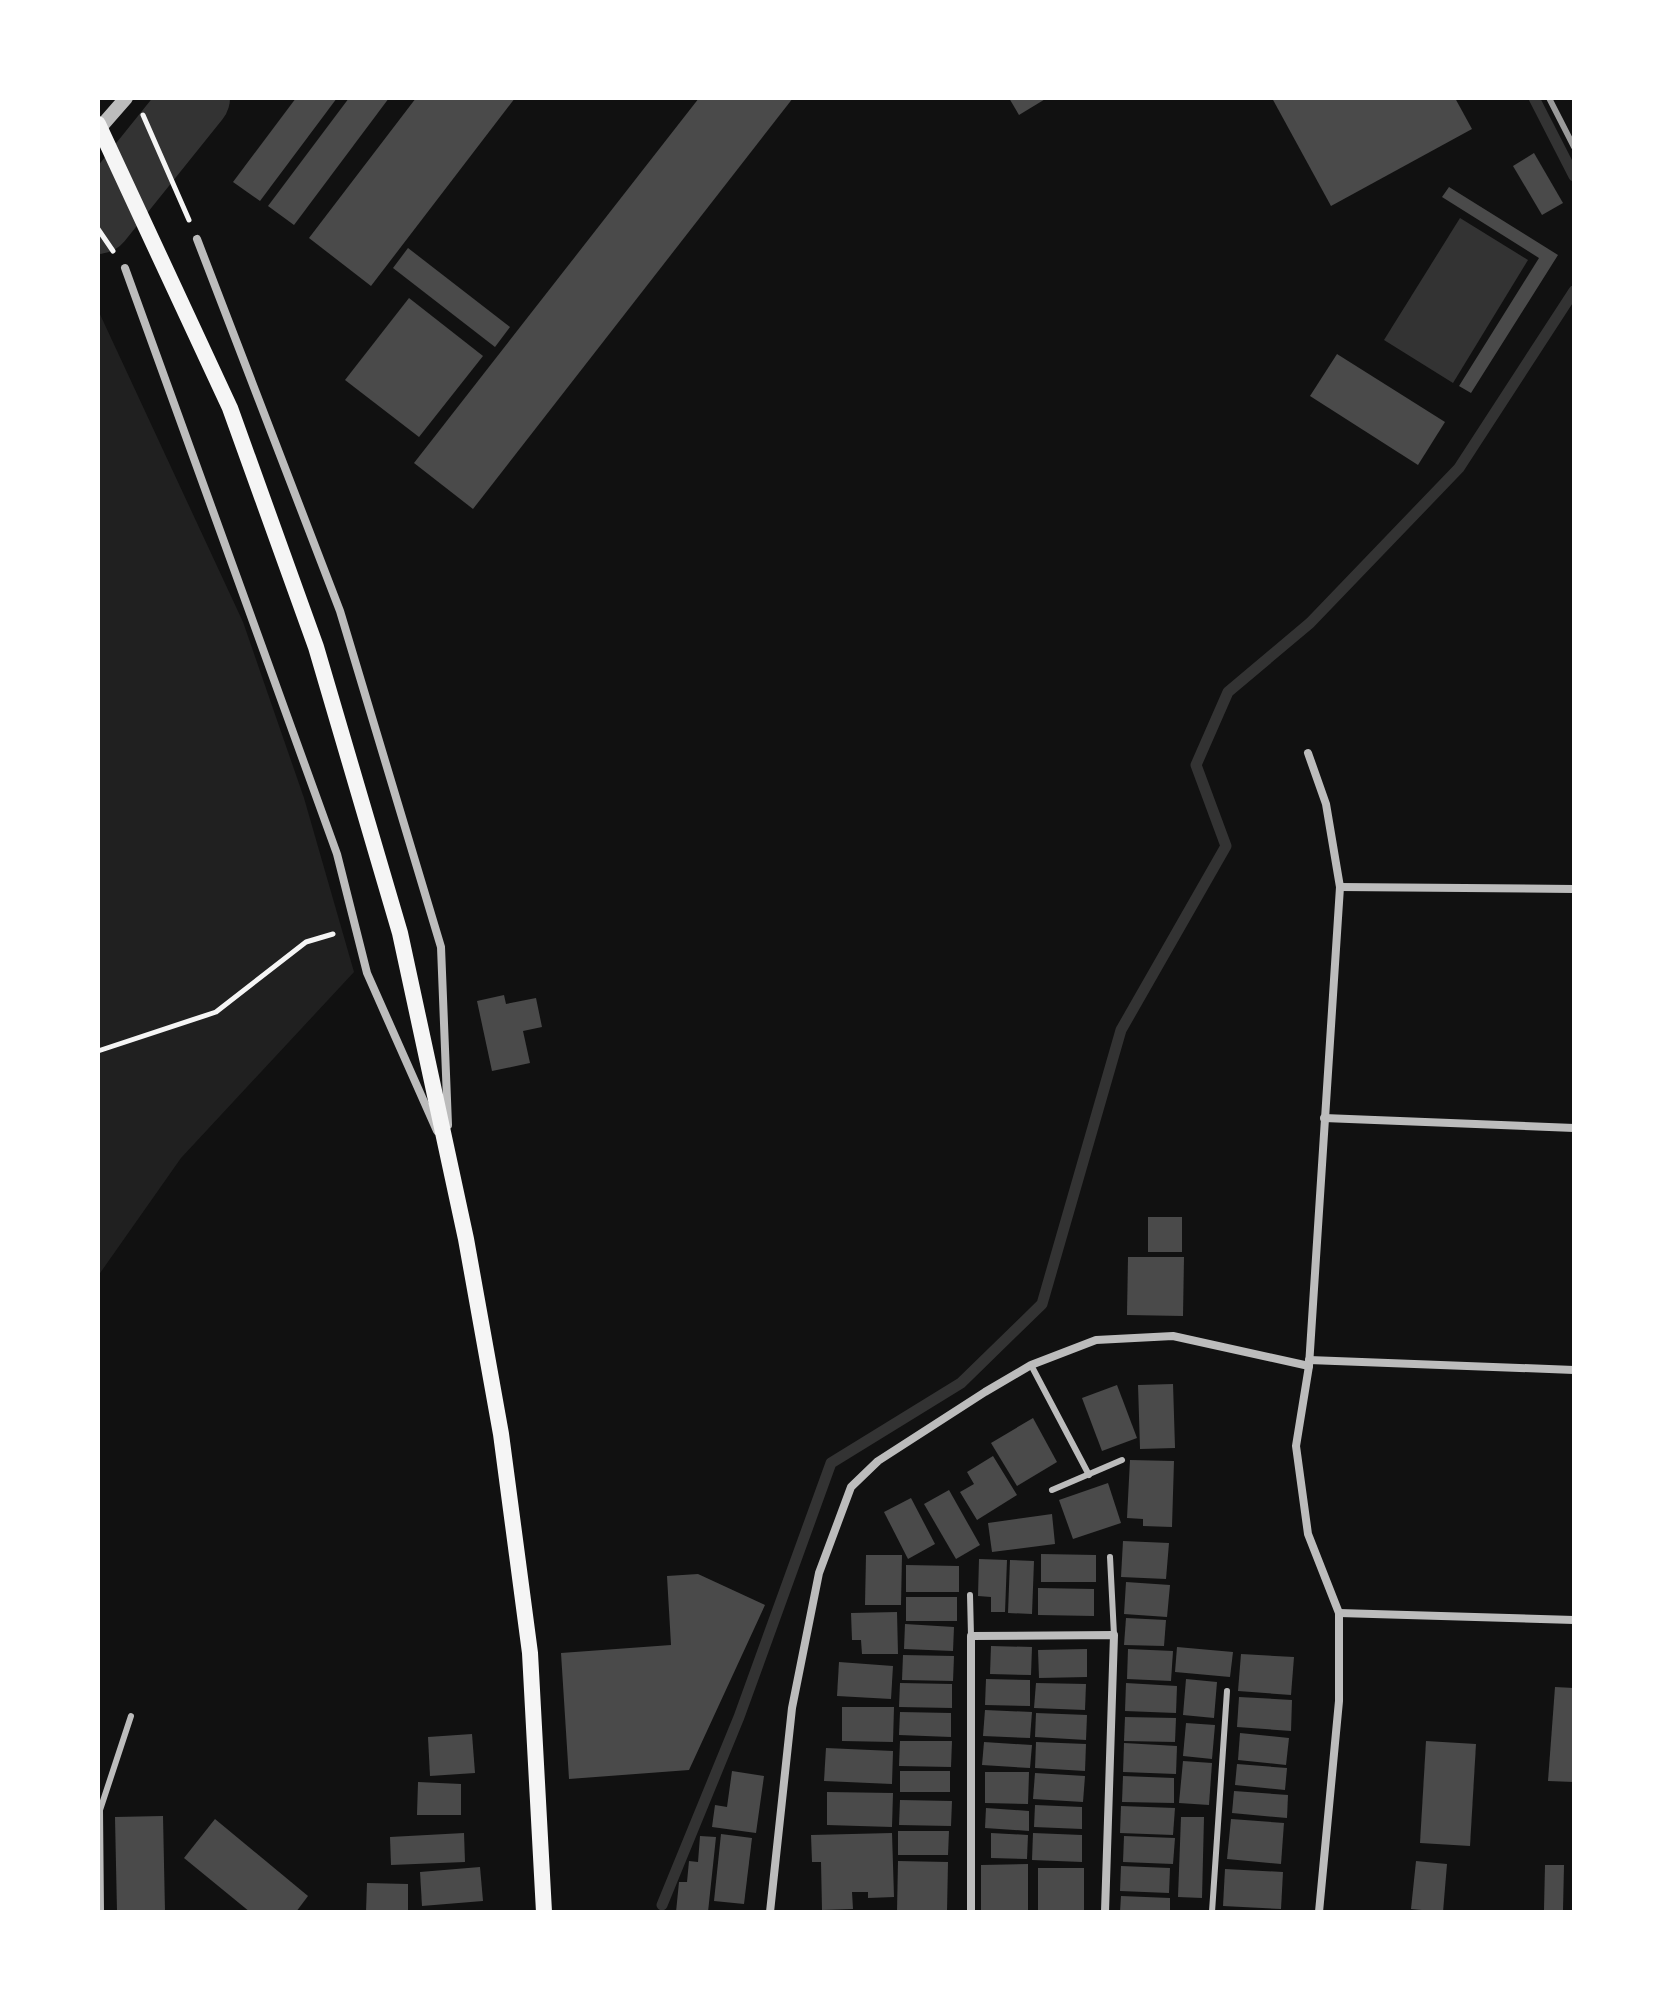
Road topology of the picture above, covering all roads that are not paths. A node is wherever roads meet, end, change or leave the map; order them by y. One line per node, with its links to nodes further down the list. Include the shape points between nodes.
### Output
1 (126, 98): 2 (street)
2 (99, 127): 10 (main road, via 230,408 316,647 400,933)
3 (197, 239): 10 (street, via 340,611 441,947)
4 (125, 268): 10 (street, via 337,854 367,973)
5 (1308, 753): 6 (street, via 1326,804)
6 (1340, 887): 7 (street); 8 (street)
7 (1574, 889)
8 (1324, 1118): 9 (street); 11 (street)
9 (1574, 1128)
10 (450, 1161): 26 (main road, via 501,1434 530,1653)
11 (1309, 1363): 12 (street, via 1173,1336 1096,1340); 13 (street); 19 (street, via 1296,1446 1308,1534)
12 (1031, 1365): 15 (lane); 27 (street, via 878,1461 851,1487 819,1573 792,1708)
13 (1574, 1370)
14 (1122, 1460): 15 (lane)
15 (1089, 1475): 16 (lane)
16 (1052, 1490)
17 (1110, 1557): 21 (lane)
18 (970, 1595): 22 (lane)
19 (1339, 1613): 20 (street); 31 (street, via 1339,1701)
20 (1574, 1620)
21 (1114, 1635): 22 (street); 29 (street)
22 (971, 1636): 28 (street)
23 (1227, 1691): 30 (lane)
24 (131, 1716): 25 (lane, via 100,1810)
25 (101, 1912)
26 (544, 1912)
27 (770, 1912)
28 (971, 1912)
29 (1105, 1912)
30 (1212, 1912)
31 (1319, 1912)

